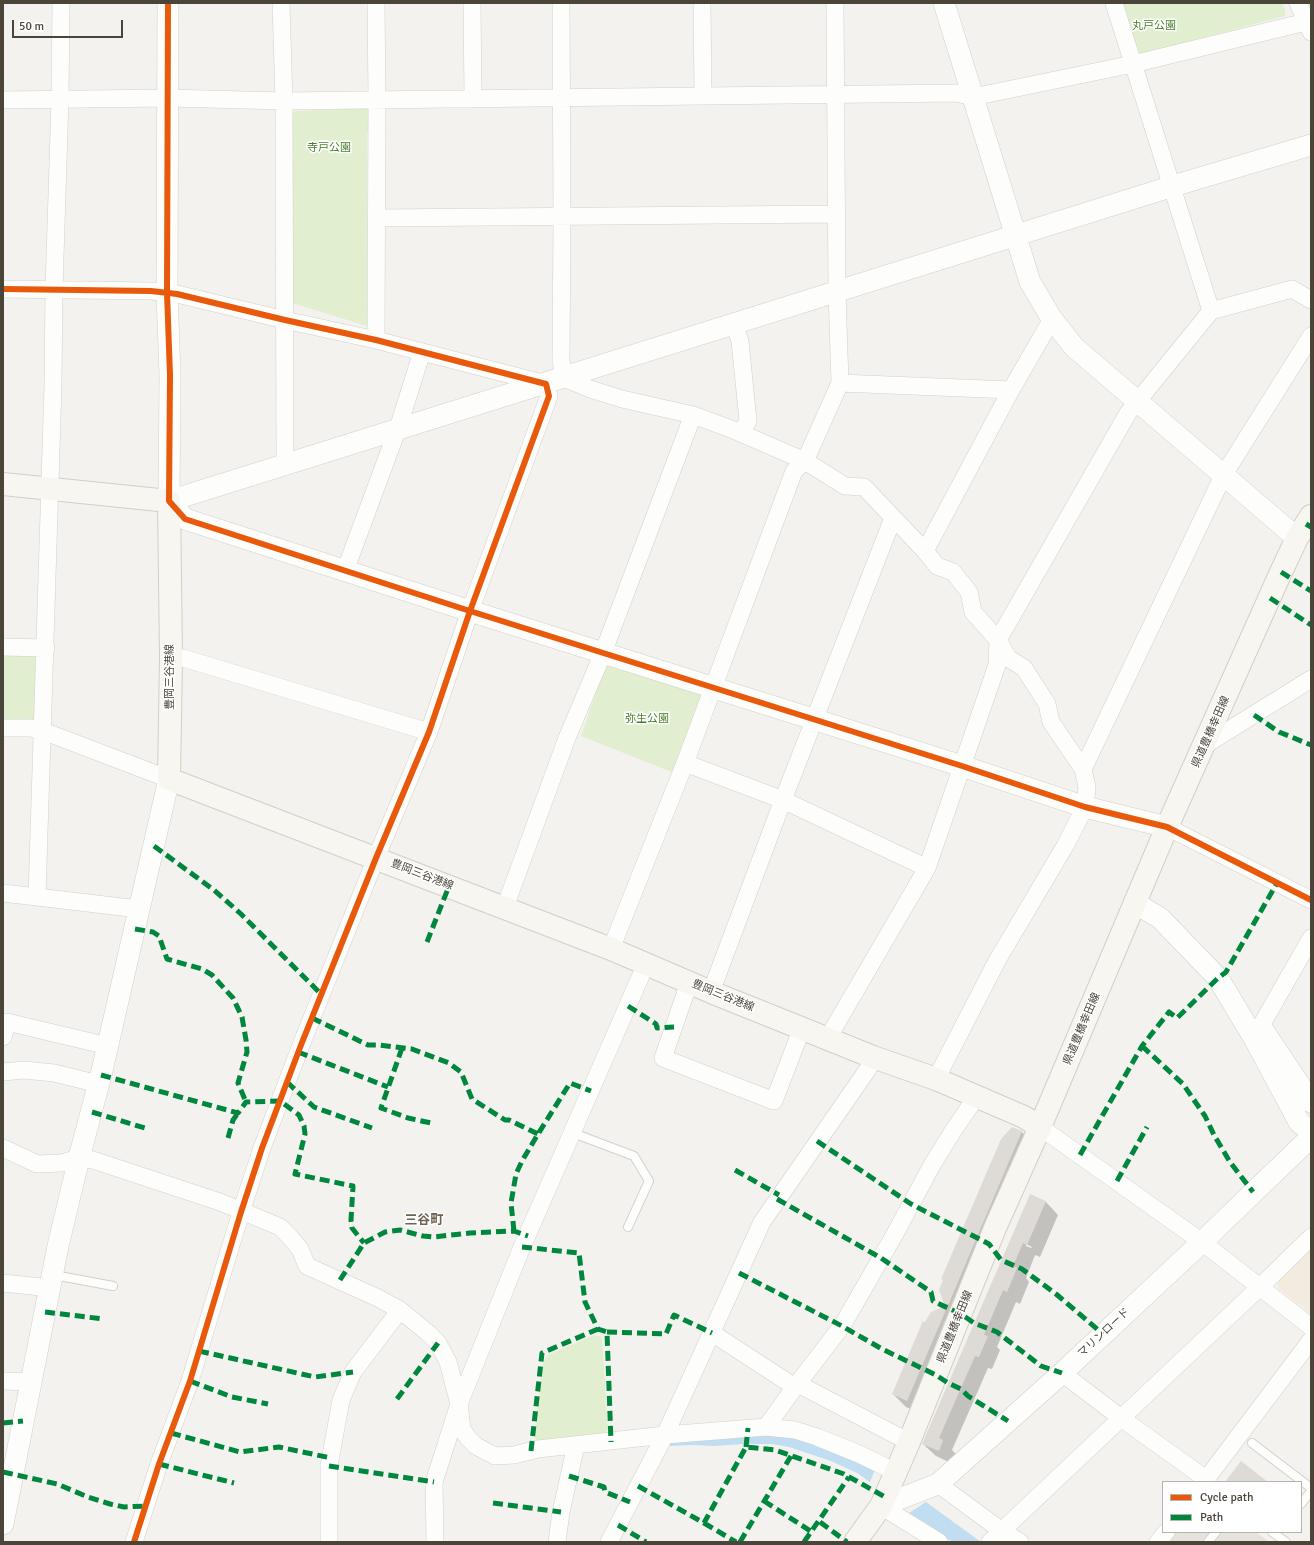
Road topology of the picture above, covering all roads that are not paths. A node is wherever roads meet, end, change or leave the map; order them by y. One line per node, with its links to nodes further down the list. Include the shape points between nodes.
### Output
1 (61, 3): 21 (street)
2 (168, 3): 18 (street)
3 (281, 3): 23 (street)
4 (376, 3): 22 (street)
5 (472, 3): 19 (street)
6 (561, 3): 17 (street)
7 (702, 3): 14 (street)
8 (835, 3): 15 (street)
9 (944, 3): 16 (street)
10 (1114, 3): 13 (street)
11 (1298, 3): 12 (street)
12 (1310, 25): 13 (street)
13 (1133, 64): 16 (street); 25 (street)
14 (703, 96): 15 (street); 17 (street)
15 (835, 96): 16 (street, via 957,93); 26 (street)
16 (973, 96): 29 (street)
17 (562, 97): 19 (street); 27 (street)
18 (168, 98): 21 (street); 23 (street); 33 (street)
19 (473, 99): 22 (street)
20 (3, 100): 21 (street)
21 (60, 100): 31 (street)
22 (377, 100): 23 (street); 28 (street)
23 (284, 101): 37 (street)
24 (1311, 145): 25 (street)
25 (1172, 186): 29 (street); 35 (street)
26 (836, 214): 27 (street); 32 (street)
27 (562, 217): 28 (street); 42 (street, via 561,361)
28 (376, 218): 40 (street)
29 (1016, 237): 32 (street); 36 (street, via 1030,282)
30 (3, 289): 31 (street)
31 (54, 289): 33 (street); 53 (street)
32 (837, 292): 38 (street); 43 (street)
33 (167, 293): 37 (street); 54 (street, via 170,375)
34 (1311, 300): 35 (street, via 1292,289)
35 (1211, 311): 45 (street)
36 (1052, 319): 44 (street); 45 (street, via 1074,347)
37 (285, 320): 40 (street); 50 (street)
38 (734, 324): 42 (street); 48 (street, via 740,341 748,421)
39 (1311, 336): 51 (street)
40 (376, 340): 41 (street)
41 (422, 352): 42 (street); 47 (street)
42 (555, 381): 46 (street); 47 (street); 60 (street)
43 (840, 383): 44 (street); 49 (street)
44 (1011, 390): 58 (street)
45 (1137, 402): 51 (street); 61 (street, via 1128,413)
46 (693, 415): 48 (street); 64 (street)
47 (398, 428): 50 (street); 59 (street)
48 (741, 433): 49 (street)
49 (805, 461): 56 (street, via 845,486 864,487); 67 (street, via 794,471)
50 (285, 466): 54 (street)
51 (1223, 476): 57 (street); 75 (street)
52 (3, 484): 53 (main road)
53 (49, 490): 54 (main road); 63 (street)
54 (169, 501): 59 (street, via 185,520); 65 (main road, 豊岡三谷港線)
55 (1311, 516): 57 (main road, 県道豊橋幸田線)
56 (893, 518): 58 (street); 68 (street)
57 (1297, 538): 72 (main road, 県道豊橋幸田線)
58 (925, 551): 61 (street, via 937,566 953,572 969,592 972,612)
59 (344, 571): 60 (street)
60 (470, 611): 64 (street); 71 (street)
61 (998, 640): 74 (street, via 997,665); 75 (street, via 1008,658 1024,668 1047,704 1051,722)
62 (3, 647): 63 (street)
63 (46, 648): 70 (street)
64 (603, 653): 67 (street); 86 (street, via 567,738)
65 (171, 657): 71 (street, via 183,658); 76 (main road, 豊岡三谷港線)
66 (1311, 679): 72 (street)
67 (713, 688): 68 (street); 73 (street)
68 (815, 720): 74 (street); 77 (street)
69 (3, 728): 70 (street, via 31,728)
70 (43, 731): 76 (street); 83 (street)
71 (429, 732): 80 (street)
72 (1205, 745): 79 (main road, 県道豊橋幸田線)
73 (685, 763): 77 (street); 89 (street)
74 (962, 766): 78 (street); 81 (street)
75 (1083, 769): 78 (street, via 1087,787)
76 (169, 778): 80 (main road, 豊岡三谷港線); 87 (street)
77 (783, 800): 81 (street); 92 (street)
78 (1086, 807): 79 (street); 100 (street, via 998,959)
79 (1168, 827): 84 (street); 85 (main road, 県道豊橋幸田線)
80 (376, 858): 86 (main road, 豊岡三谷港線); 110 (street, via 301,1045)
81 (927, 868): 96 (street)
82 (3, 893): 83 (street)
83 (37, 897): 87 (street)
84 (1311, 900)
85 (1135, 903): 94 (street, via 1160,918 1218,978); 104 (main road, 県道豊橋幸田線)
86 (505, 908): 89 (main road, 豊岡三谷港線)
87 (139, 909): 97 (street)
88 (1311, 938): 94 (street)
89 (611, 949): 90 (main road, 豊岡三谷港線)
90 (646, 964): 91 (main road, 豊岡三谷港線); 106 (street)
91 (689, 983): 92 (main road, 豊岡三谷港線); 93 (street, via 663,1058 774,1100)
92 (711, 992): 93 (main road, 豊岡三谷港線)
93 (802, 1028): 96 (main road, 豊岡三谷港線)
94 (1257, 1032): 103 (street); 105 (street, via 1299,1122)
95 (3, 1037): 97 (street, via 7,1022)
96 (828, 1038): 98 (main road, 豊岡三谷港線)
97 (108, 1046): 101 (street)
98 (873, 1057): 100 (main road, 豊岡三谷港線); 120 (street, via 868,1069 762,1222)
99 (3, 1072): 101 (street, via 24,1070 54,1073)
100 (936, 1079): 102 (main road, 豊岡三谷港線)
101 (99, 1084): 109 (street)
102 (977, 1096): 104 (main road, 豊岡三谷港線); 125 (street, via 932,1165 842,1326)
103 (1311, 1102)
104 (1040, 1127): 113 (street); 130 (main road, 県道豊橋幸田線, via 989,1244)
105 (1311, 1132)
106 (573, 1133): 111 (lane, via 634,1156 649,1180); 126 (street, via 522,1247)
107 (1311, 1137): 113 (street, マリンロード)
108 (3, 1148): 109 (street, via 37,1164 62,1163)
109 (79, 1158): 110 (street, via 168,1183); 114 (street)
110 (240, 1212): 118 (street, via 280,1227 300,1249 307,1266); 148 (street, via 190,1381 159,1464)
111 (628, 1227)
112 (1311, 1237): 117 (street)
113 (1202, 1242): 117 (street); 122 (street, マリンロード)
114 (51, 1281): 115 (street); 116 (lane); 124 (street)
115 (3, 1283)
116 (113, 1286)
117 (1260, 1287): 119 (street); 127 (street)
118 (400, 1310): 126 (street, via 428,1333 442,1349); 149 (street, via 353,1372 340,1400 330,1466)
119 (1311, 1327)
120 (712, 1333): 125 (street); 129 (street)
121 (1311, 1340): 134 (street)
122 (1062, 1373): 127 (street); 137 (street, マリンロード)
123 (3, 1381): 124 (street)
124 (32, 1382): 142 (street)
125 (796, 1385): 128 (street); 130 (street)
126 (459, 1404): 132 (street, via 462,1429 468,1438 476,1446 495,1456); 150 (street, via 434,1482)
127 (1120, 1418): 134 (street); 146 (street)
128 (766, 1427): 129 (street); 133 (street, via 795,1430 817,1437)
129 (665, 1435): 132 (street); 152 (street)
130 (909, 1442): 133 (main road, 県道豊橋幸田線)
131 (1252, 1443): 136 (lane)
132 (576, 1445): 151 (street)
133 (896, 1472): 141 (main road, 県道豊橋幸田線)
134 (1207, 1481)
135 (1302, 1481): 138 (lane)
136 (1302, 1481)
137 (938, 1484): 141 (street, マリンロード); 146 (street)
138 (1311, 1488)
139 (1311, 1491): 140 (lane)
140 (1302, 1503)
141 (881, 1506): 147 (street); 153 (main road, 県道豊橋幸田線)
142 (3, 1524)
143 (1165, 1533): 155 (street)
144 (1215, 1533): 156 (lane)
145 (1276, 1533): 157 (lane)
146 (995, 1538): 154 (street)
147 (932, 1540)
148 (134, 1542)
149 (329, 1542)
150 (435, 1542)
151 (557, 1542)
152 (609, 1542)
153 (855, 1542)
154 (1020, 1542)
155 (1158, 1542)
156 (1208, 1542)
157 (1286, 1542)

